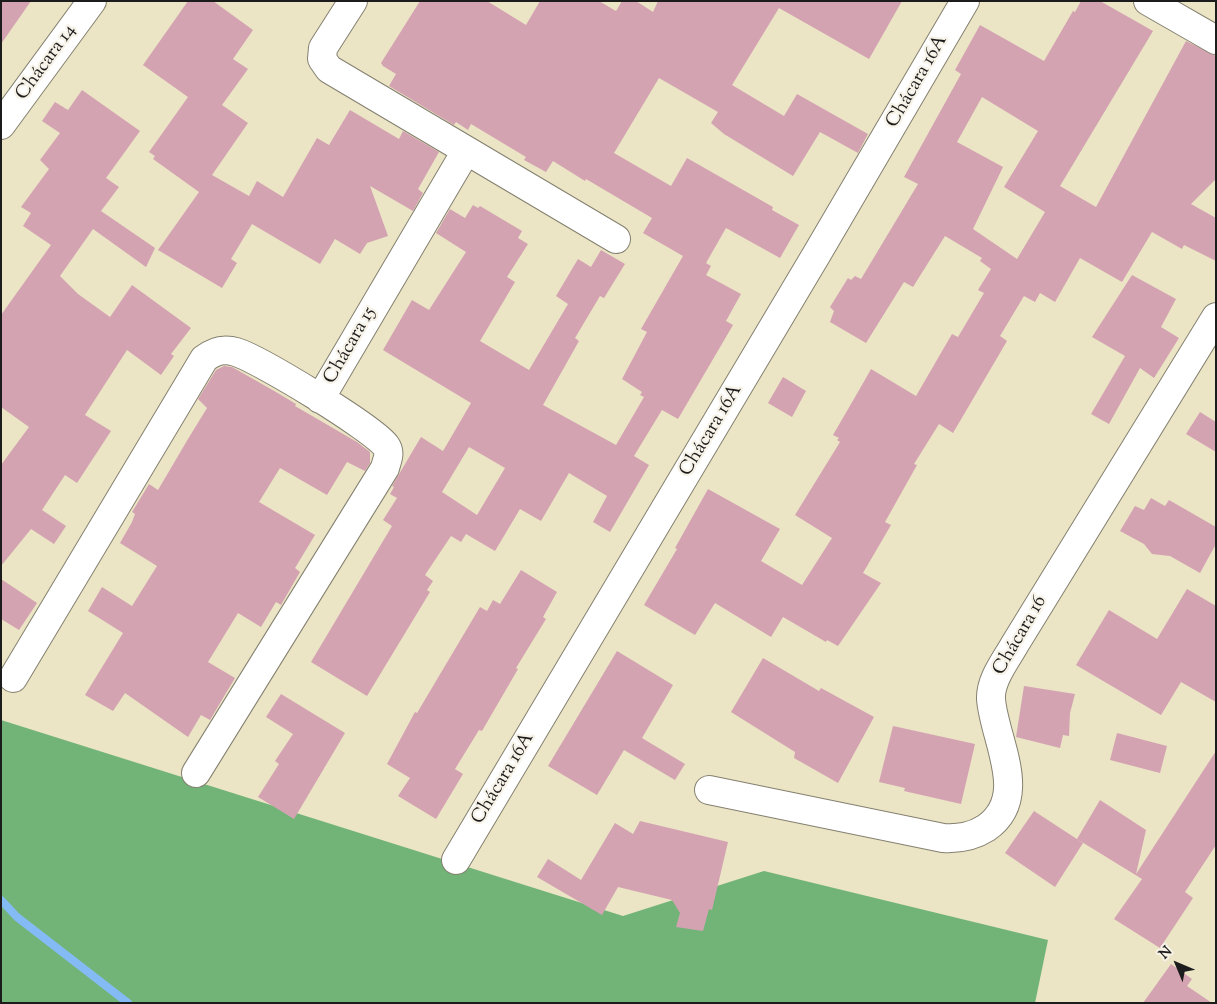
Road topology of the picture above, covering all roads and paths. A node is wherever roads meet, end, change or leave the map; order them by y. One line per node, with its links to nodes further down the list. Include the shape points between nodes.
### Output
1 (92, 1): 6 (street, Chácara 14)
2 (353, 1): 7 (street, via 323,48 322,59 329,69)
3 (965, 1): 14 (street, Chácara 16A)
4 (1148, 1): 5 (street)
5 (1216, 40)
6 (1, 125)
7 (466, 151): 8 (street); 10 (street, Chácara 15)
8 (616, 239)
9 (1216, 317): 13 (street, Chácara 16, via 996,679 991,698 1009,789 994,822 977,834 959,839 943,838)
10 (320, 399): 11 (street, via 237,352 222,350 204,359); 12 (street, Chácara 15, via 387,447 389,454 385,468)
11 (13, 678)
12 (196, 772)
13 (709, 790)
14 (456, 860)

